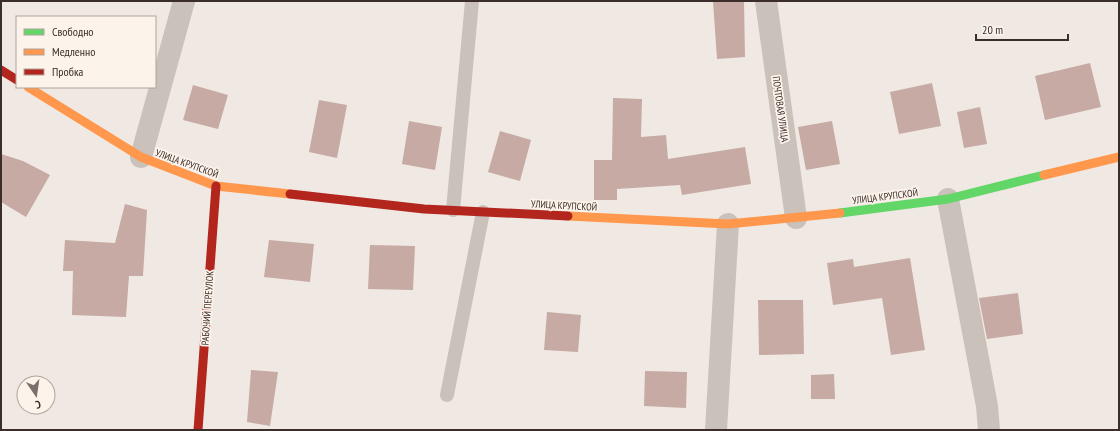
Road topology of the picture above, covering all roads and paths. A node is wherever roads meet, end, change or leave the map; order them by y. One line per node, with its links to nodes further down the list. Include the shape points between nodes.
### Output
1 (184, 1): 7 (street)
2 (472, 1): 11 (lane)
3 (766, 1): 13 (street, ПОЧТОВАЯ УЛИЦА)
4 (1, 70): 5 (street)
5 (16, 79)
6 (30, 88): 7 (street, УЛИЦА КРУПСКОЙ)
7 (141, 157): 9 (street, УЛИЦА КРУПСКОЙ)
8 (1119, 157): 10 (street, УЛИЦА КРУПСКОЙ)
9 (216, 186): 11 (street, УЛИЦА КРУПСКОЙ, via 424,210); 16 (street, РАБОЧИЙ ПЕРЕУЛОК)
10 (948, 199): 13 (street, УЛИЦА КРУПСКОЙ); 18 (street)
11 (453, 210): 12 (street, УЛИЦА КРУПСКОЙ)
12 (483, 212): 14 (street, УЛИЦА КРУПСКОЙ); 15 (lane)
13 (796, 218): 14 (street, УЛИЦА КРУПСКОЙ)
14 (728, 224): 17 (street)
15 (447, 395)
16 (198, 430)
17 (716, 430)
18 (989, 430)

